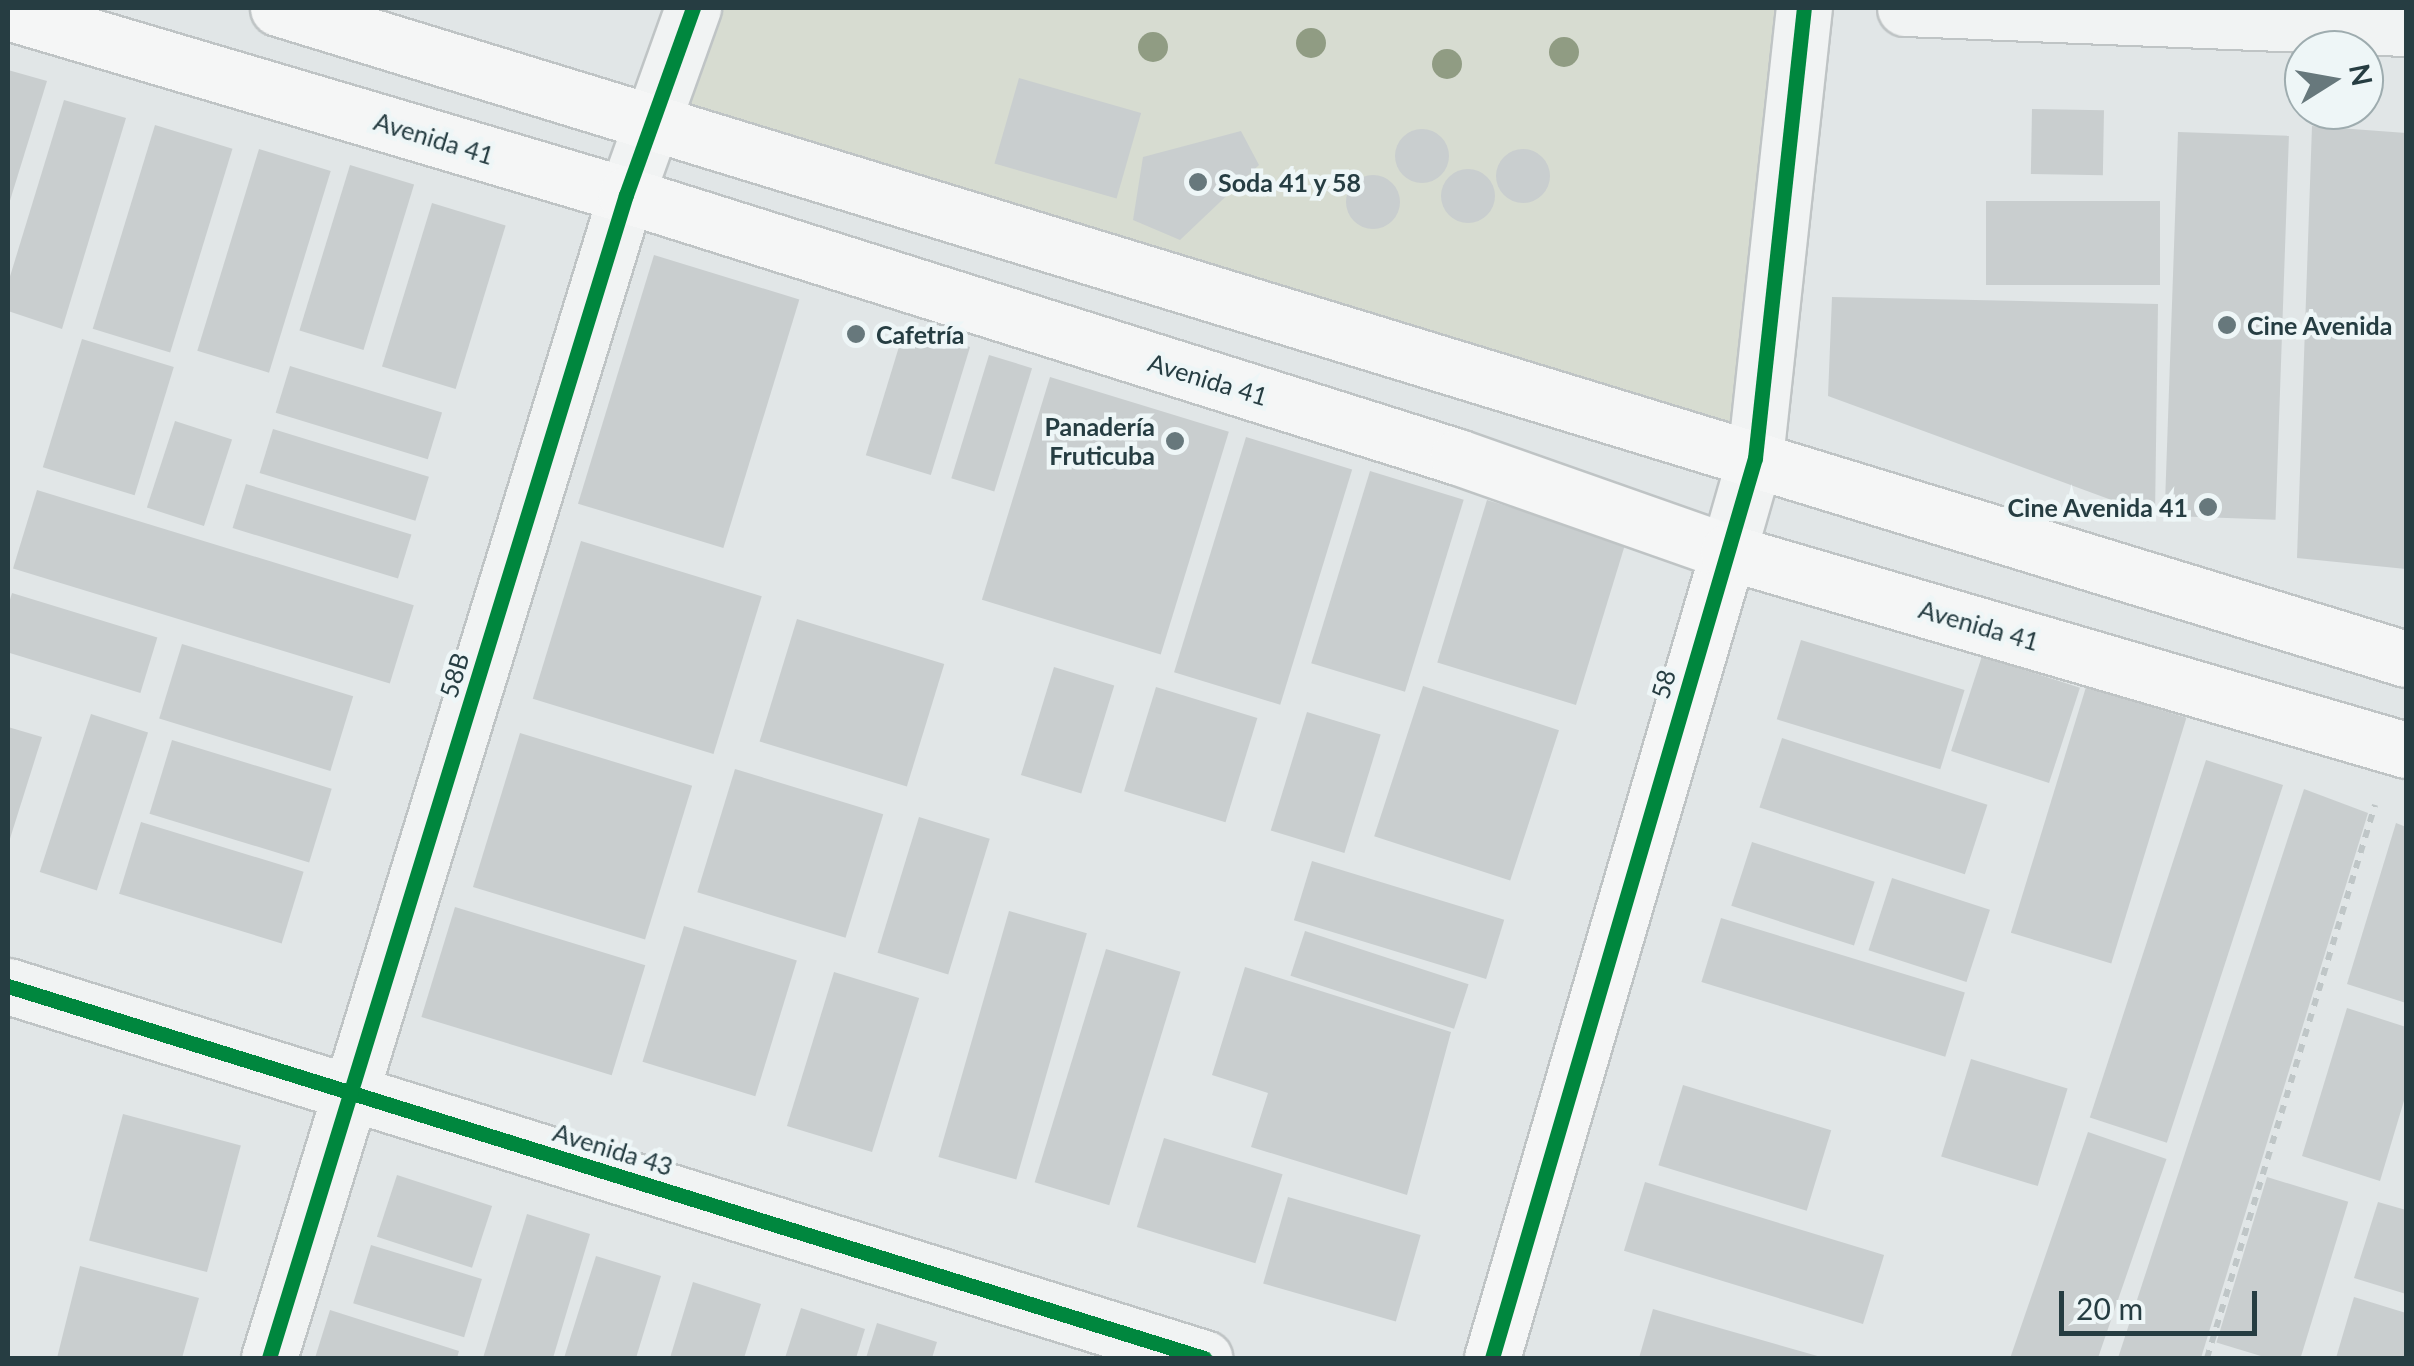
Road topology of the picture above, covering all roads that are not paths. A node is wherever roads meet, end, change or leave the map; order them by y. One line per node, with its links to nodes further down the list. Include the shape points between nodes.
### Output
1 (278, 8): 7 (main road)
2 (693, 8): 7 (street, 58B)
3 (1804, 8): 9 (street, 58)
4 (1905, 8): 6 (street)
5 (8, 12): 8 (main road, Avenida 41)
6 (2406, 28)
7 (654, 124): 8 (street, 58B); 9 (main road)
8 (626, 195): 10 (main road, Avenida 41); 14 (street, 58B)
9 (1755, 458): 10 (street, 58); 11 (main road)
10 (1728, 552): 12 (main road, Avenida 41); 17 (main road, 58)
11 (2406, 659)
12 (2400, 748)
13 (8, 986): 14 (street, Avenida 43)
14 (353, 1095): 15 (street, 58B); 16 (street, Avenida 43)
15 (269, 1358)
16 (1204, 1358)
17 (1492, 1358)

